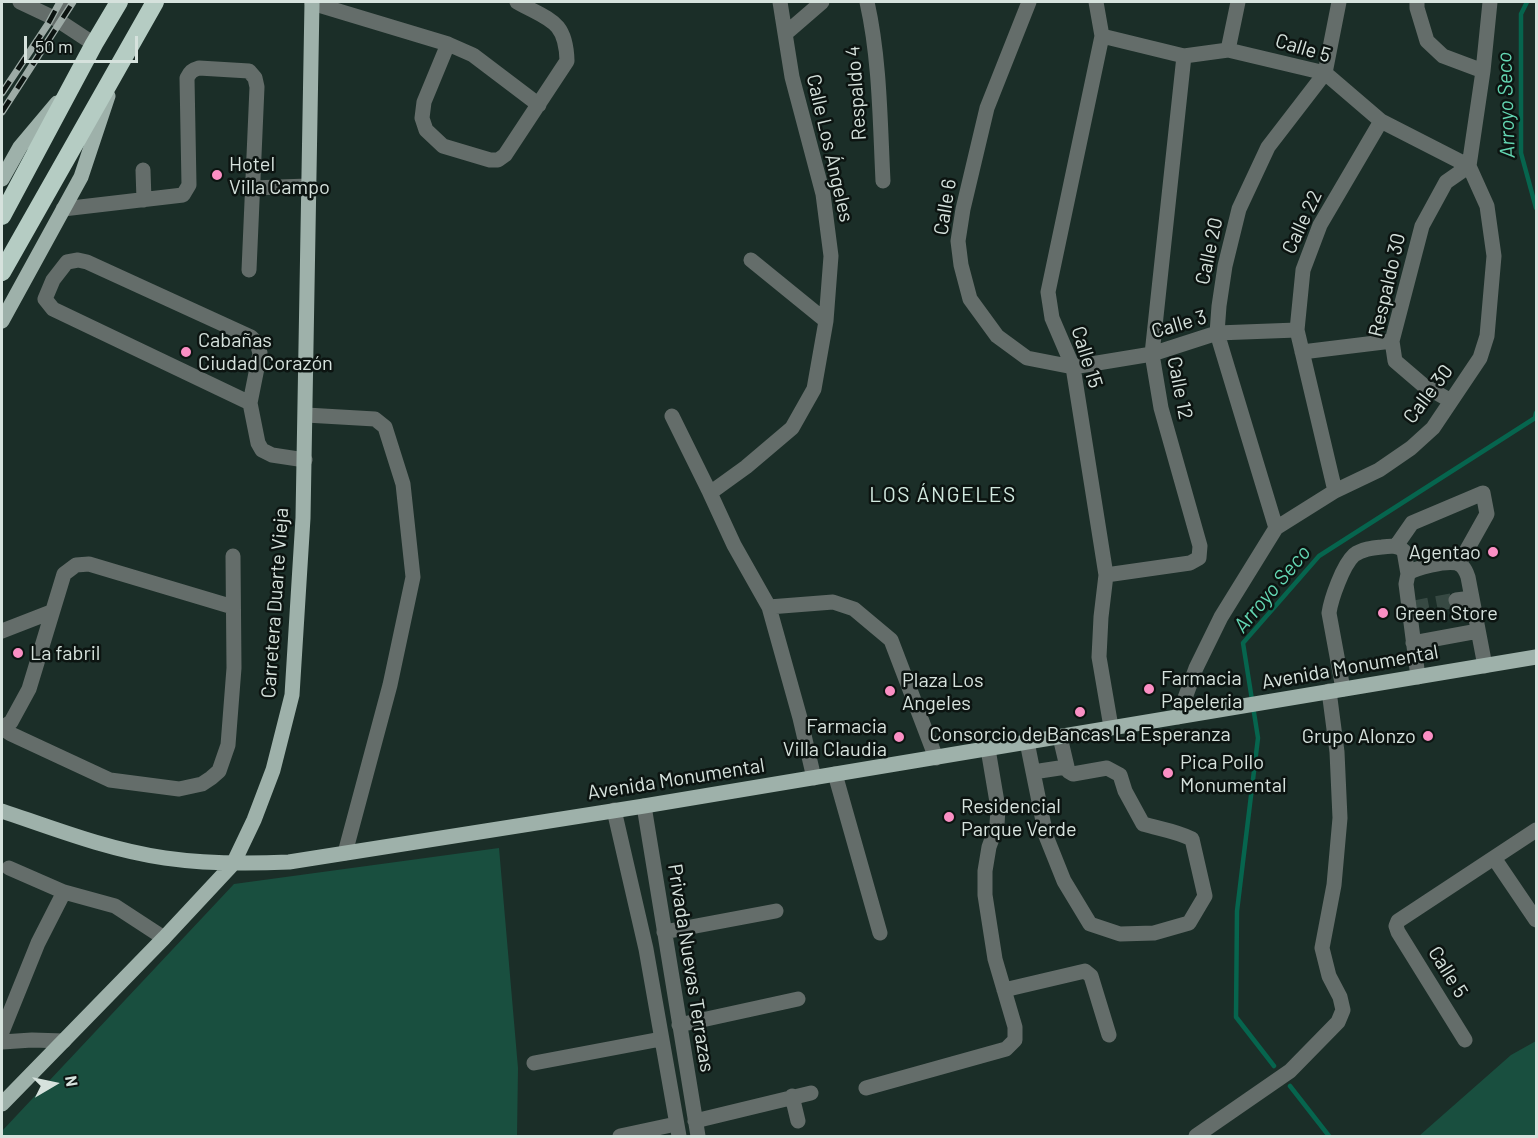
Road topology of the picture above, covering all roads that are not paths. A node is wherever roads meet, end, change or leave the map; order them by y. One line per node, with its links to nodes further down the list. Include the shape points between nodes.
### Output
1 (22, 2): 16 (street)
2 (65, 2): 16 (street)
3 (119, 2): 19 (highway)
4 (155, 2): 24 (highway)
5 (312, 2): 20 (street); 33 (main road, Carretera Duarte Vieja)
6 (517, 2): 27 (street, via 558,25 567,45 567,61)
7 (780, 2): 17 (street, Calle Los Ángeles)
8 (822, 2): 17 (street)
9 (867, 2): 32 (street, Respaldo 4, via 878,85)
10 (1029, 2): 50 (street, Calle 6, via 987,108 958,241 970,298 997,336 1027,358)
11 (1096, 2): 18 (street, Calle 15)
12 (1238, 2): 21 (street)
13 (1339, 2): 25 (street, Calle 20)
14 (1417, 2): 23 (street, via 1426,41 1443,56)
15 (1490, 2): 23 (street)
16 (56, 19): 19 (street)
17 (785, 34): 44 (street, Calle Los Ángeles, via 824,204 831,256)
18 (1102, 36): 22 (street, Calle 5); 50 (street, Calle 15, via 1048,292 1052,318)
19 (94, 44): 26 (highway)
20 (448, 44): 27 (street, via 473,55); 27 (street, via 424,102 422,118 426,130 443,146 498,160)
21 (1228, 50): 22 (street, Calle 5); 25 (street, Calle 5)
22 (1184, 56): 49 (street, Calle 12)
23 (1483, 70): 29 (street)
24 (116, 71): 36 (main road, via 81,177); 41 (highway)
25 (1325, 73): 28 (street, Calle 5); 46 (street, Calle 20, via 1269,147 1239,209 1225,266)
26 (74, 82): 31 (main road, via 21,147); 37 (highway)
27 (539, 105)
28 (1381, 121): 29 (street, Calle 5); 45 (street, Calle 22, via 1320,225 1303,270)
29 (1469, 166): 47 (street, Respaldo 30, via 1446,182 1422,226); 51 (street, Calle 30, via 1487,206 1494,256 1493,282 1487,336 1480,358)
30 (143, 170): 35 (street)
31 (2, 179)
32 (883, 181)
33 (308, 186): 34 (street); 53 (main road, Carretera Duarte Vieja)
34 (252, 188): 35 (street, via 255,78 249,71 199,68 187,78 187,191 179,196); 40 (street)
35 (144, 200): 36 (street)
36 (63, 209): 39 (main road)
37 (2, 216)
38 (751, 260): 44 (street)
39 (31, 268): 42 (street); 43 (main road)
40 (249, 270)
41 (2, 272)
42 (53, 280): 52 (street, via 45,299 53,309); 52 (street, via 67,262 87,262 251,338 260,353)
43 (2, 321)
44 (826, 321): 57 (street, Calle Los Ángeles, via 814,389 792,428)
45 (1297, 330): 46 (street, Calle 3); 48 (street, Calle 22)
46 (1218, 333): 49 (street, Calle 3); 58 (street, Calle 20)
47 (1392, 341): 48 (street); 51 (street, Respaldo 30, via 1395,361 1423,385)
48 (1302, 352): 56 (street, Calle 22)
49 (1152, 354): 50 (street, Calle 3); 63 (street, Calle 12, via 1161,408 1200,546 1199,558 1190,563)
50 (1072, 367): 63 (street, Calle 15)
51 (1451, 401): 56 (street, Calle 30, via 1433,428 1411,448 1379,470)
52 (250, 403): 55 (street, via 255,435 262,450)
53 (306, 416): 55 (main road, Carretera Duarte Vieja); 91 (street, via 375,419 385,427 403,484 412,577 390,685)
54 (672, 416): 57 (street)
55 (305, 460): 93 (main road, Carretera Duarte Vieja, via 292,695 273,771)
56 (1335, 491): 58 (street, Calle 30)
57 (710, 493): 67 (street)
58 (1276, 528): 76 (street, Calle 30, via 1221,617)
59 (1396, 546): 61 (street, via 1412,523 1484,493 1487,514); 62 (street, via 1404,552); 75 (street, via 1354,555 1331,600)
60 (233, 556): 66 (street)
61 (1459, 564): 62 (street, via 1416,568); 64 (street, via 1466,571)
62 (1408, 574): 71 (street)
63 (1106, 575): 77 (street, Calle 15, via 1099,657)
64 (1472, 598): 65 (street); 70 (street)
65 (1456, 600)
66 (233, 607): 68 (street, via 89,564 76,565 64,574); 78 (street, via 234,668 228,744 219,771 202,784 179,789 110,780)
67 (769, 607): 82 (street, via 833,602 854,609 891,640); 86 (street)
68 (51, 612): 69 (street); 78 (street, via 29,689 11,722)
69 (2, 631)
70 (1478, 631): 71 (street); 73 (street)
71 (1413, 642): 74 (street)
72 (1536, 657): 73 (main road, Avenida Monumental)
73 (1485, 666): 74 (main road, Avenida Monumental)
74 (1418, 677): 75 (main road, Avenida Monumental)
75 (1336, 690): 76 (main road, Avenida Monumental); 120 (street, via 1340,819 1334,885 1322,948 1342,1010 1338,1022 1290,1071)
76 (1178, 717): 77 (main road, Avenida Monumental)
77 (1111, 727): 79 (main road, Avenida Monumental)
78 (2, 728)
79 (1060, 737): 80 (main road, Avenida Monumental); 83 (street)
80 (1027, 742): 81 (main road, Avenida Monumental); 84 (street)
81 (988, 749): 82 (main road, Avenida Monumental); 101 (street, via 998,808 985,871 985,895)
82 (936, 758): 85 (main road, Avenida Monumental)
83 (1066, 767): 84 (street); 84 (street, via 1073,774 1107,768 1120,775 1143,824 1192,839 1205,896 1189,923 1154,933 1120,934 1090,924 1064,881 1046,836)
84 (1033, 772)
85 (835, 774): 86 (main road, Avenida Monumental); 99 (street)
86 (814, 778): 87 (main road, Avenida Monumental)
87 (644, 806): 88 (main road, Avenida Monumental); 98 (street, Privada Nuevas Terrazas)
88 (614, 810): 91 (main road, Avenida Monumental); 106 (street, Privada Nuevas Terrazas, via 646,949)
89 (2, 811): 93 (main road, Avenida Monumental, via 103,844 165,858)
90 (1536, 830): 92 (street)
91 (345, 853): 93 (main road, Avenida Monumental, via 289,862)
92 (1494, 858): 97 (street); 107 (street, Calle 5, via 1396,926)
93 (233, 864): 100 (main road, Carretera Duarte Vieja)
94 (9, 868): 95 (street)
95 (64, 892): 100 (street, via 115,906); 104 (street, via 38,942)
96 (776, 911): 98 (street)
97 (1536, 920)
98 (664, 932): 103 (street, Privada Nuevas Terrazas)
99 (880, 933)
100 (164, 938): 108 (main road, Carretera Duarte Vieja)
101 (1004, 990): 105 (street, via 1085,971 1091,976); 111 (street, via 1016,1034 1011,1046)
102 (798, 999): 103 (street)
103 (679, 1025): 115 (street, Privada Nuevas Terrazas)
104 (2, 1032)
105 (1109, 1035)
106 (661, 1039): 110 (street); 117 (street, Privada Nuevas Terrazas)
107 (1465, 1040)
108 (64, 1041): 109 (street); 114 (main road, Carretera Duarte Vieja)
109 (2, 1042)
110 (534, 1063)
111 (866, 1088)
112 (811, 1093): 113 (street)
113 (792, 1096): 115 (street); 116 (street)
114 (2, 1104)
115 (695, 1120): 119 (street, Privada Nuevas Terrazas)
116 (798, 1121)
117 (678, 1130): 118 (street)
118 (620, 1137)
119 (698, 1137)
120 (1196, 1137)

